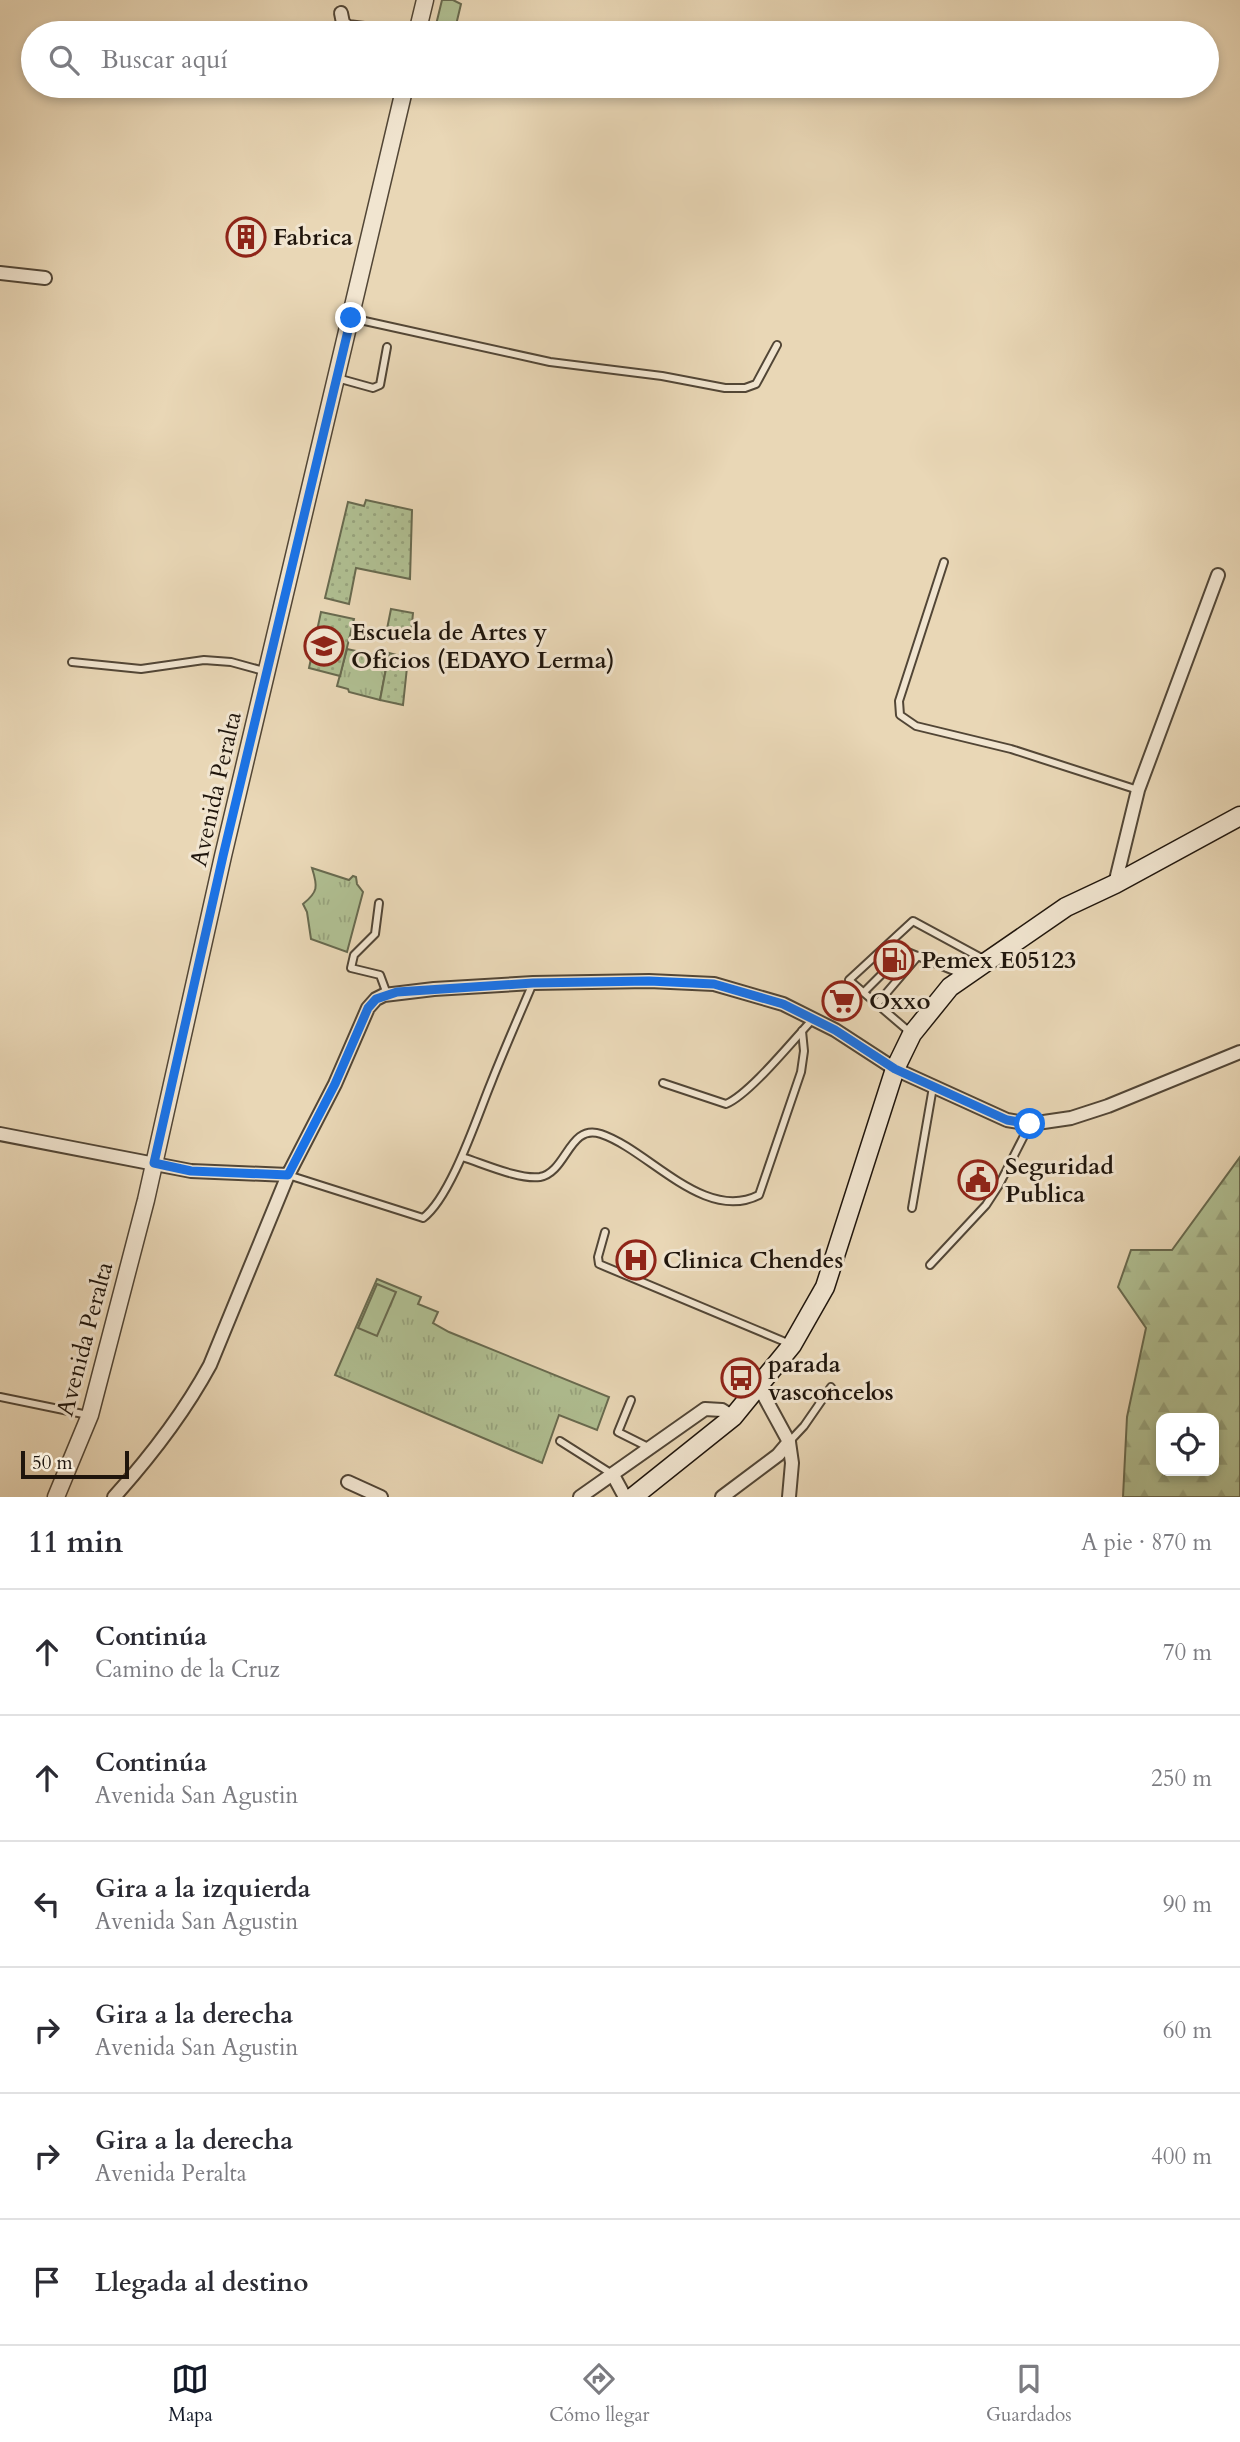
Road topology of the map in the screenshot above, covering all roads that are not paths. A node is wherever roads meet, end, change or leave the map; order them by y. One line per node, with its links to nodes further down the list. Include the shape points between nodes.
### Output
1 (425, 0): 4 (street)
2 (341, 13): 3 (street)
3 (343, 21)
4 (420, 21)
5 (402, 98): 8 (street, Avenida Peralta)
6 (0, 272): 7 (street)
7 (45, 278)
8 (351, 318): 9 (lane, via 550,362 725,388 756,384); 11 (street, Avenida Peralta)
9 (777, 345)
10 (387, 347): 11 (lane, via 380,386)
11 (337, 378): 15 (street, Avenida Peralta)
12 (944, 562): 16 (lane, via 899,701 900,715 916,726 1011,749)
13 (1218, 575): 16 (street)
14 (72, 662): 15 (lane, via 141,669 204,660)
15 (267, 671): 37 (street, Avenida Peralta)
16 (1138, 790): 18 (street)
17 (1240, 816): 18 (main road)
18 (1115, 884): 21 (main road, via 1066,907)
19 (379, 903): 25 (lane, via 375,934 354,956 351,968 380,975)
20 (918, 956): 22 (lane); 24 (lane, via 905,951); 26 (lane)
21 (987, 961): 22 (main road); 24 (lane, via 913,920 849,980)
22 (966, 976): 29 (main road, via 950,987)
23 (533, 983): 25 (street); 27 (street, via 714,984 783,1004); 36 (lane)
24 (864, 992): 26 (lane)
25 (387, 994): 38 (street, via 368,1008)
26 (877, 1004): 29 (lane)
27 (813, 1019): 28 (lane); 31 (street)
28 (802, 1031): 32 (lane, via 726,1104); 36 (lane, via 801,1072 759,1195 747,1201 724,1202 680,1184 647,1159 599,1133 575,1140 554,1172 542,1177)
29 (912, 1034): 31 (main road)
30 (1240, 1052): 34 (street, via 1108,1106)
31 (895, 1069): 33 (street); 42 (main road, via 825,1287)
32 (663, 1083)
33 (933, 1087): 34 (street, via 1007,1120); 39 (lane)
34 (1030, 1124): 41 (lane, via 986,1205)
35 (0, 1134): 37 (street)
36 (462, 1157): 38 (lane, via 423,1218)
37 (154, 1163): 38 (street, via 191,1171); 47 (street, Avenida Peralta)
38 (288, 1175): 55 (street, via 210,1365 164,1438)
39 (912, 1208)
40 (606, 1232): 42 (lane, via 599,1264)
41 (930, 1265)
42 (792, 1345): 43 (main road)
43 (758, 1385): 48 (main road); 50 (street)
44 (831, 1387): 50 (lane)
45 (0, 1397): 47 (lane)
46 (631, 1401): 51 (lane, via 618,1432)
47 (90, 1415): 54 (street, Avenida Peralta)
48 (733, 1417): 51 (street, via 715,1408 705,1409); 59 (main road)
49 (560, 1441): 52 (lane)
50 (789, 1442): 60 (street); 61 (street)
51 (650, 1448): 52 (street)
52 (613, 1475): 57 (street); 58 (street)
53 (348, 1482): 56 (street)
54 (56, 1497)
55 (114, 1497)
56 (381, 1497)
57 (580, 1497)
58 (625, 1497)
59 (633, 1497)
60 (722, 1497)
61 (789, 1497)

